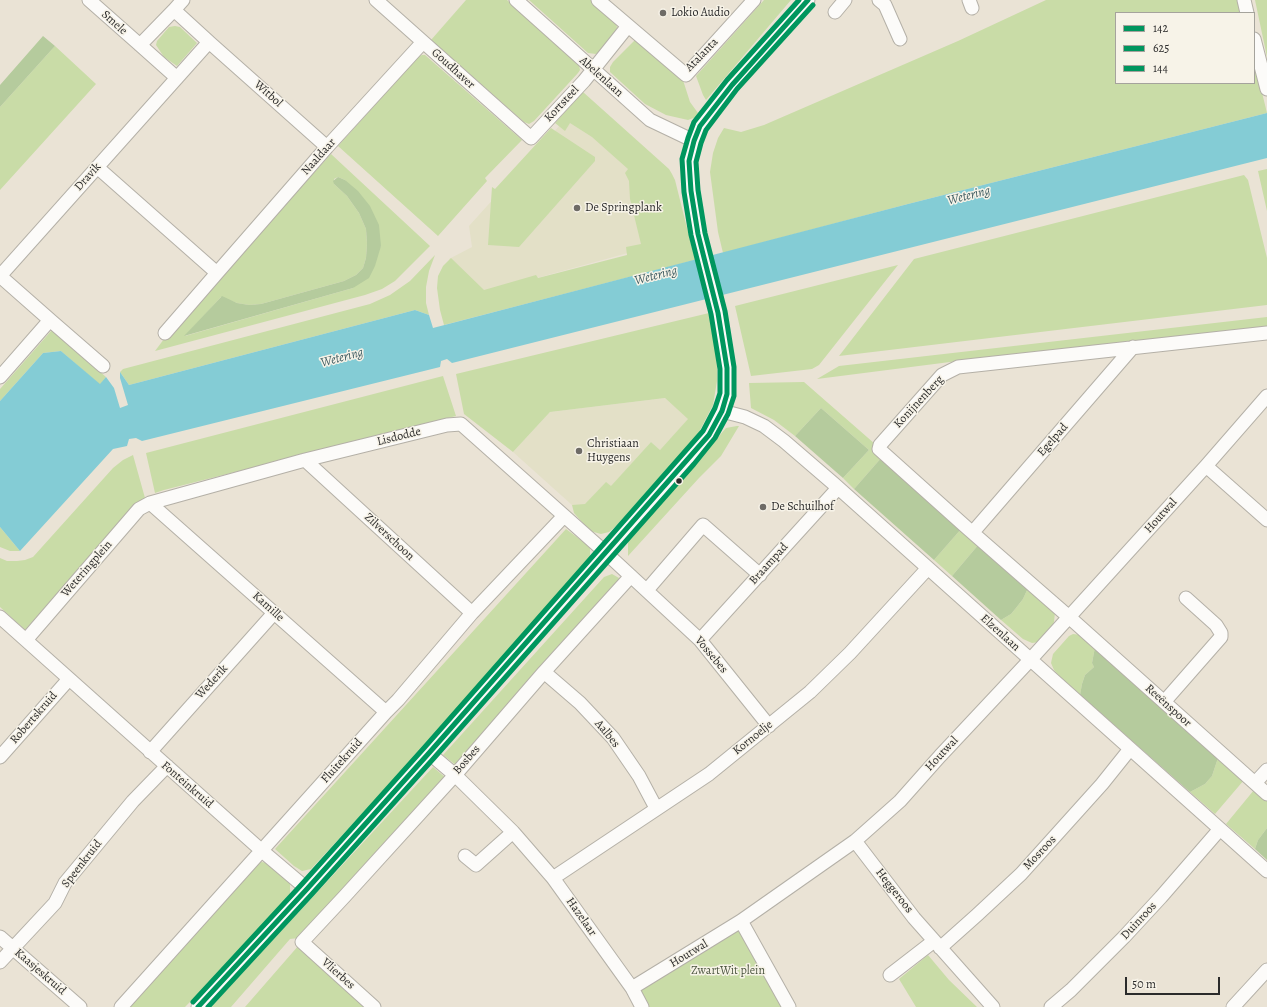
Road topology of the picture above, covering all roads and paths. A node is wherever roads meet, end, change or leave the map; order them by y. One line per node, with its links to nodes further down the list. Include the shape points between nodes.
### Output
1 (89, 0): 19 (street, Smele)
2 (183, 0): 11 (street)
3 (376, 0): 17 (street, Goudhaver)
4 (516, 0): 20 (street, Abelenlaan)
5 (598, 0): 14 (street, Atalanta)
6 (754, 0): 14 (street, Atalanta, via 686,75)
7 (808, 0): 24 (street, via 732,85 700,126)
8 (845, 0): 12 (street)
9 (879, 0): 15 (street, via 884,5)
10 (1244, 0): 13 (street)
11 (174, 10): 16 (street, Witbol); 19 (street)
12 (835, 12)
13 (1247, 12)
14 (628, 26): 20 (street)
15 (900, 39)
16 (210, 42): 21 (street, Dravik); 25 (street, Witbol)
17 (423, 42): 23 (street, Goudhaver); 25 (street, Naaldaar)
18 (1255, 43): 22 (street)
19 (140, 45): 21 (street, Smele)
20 (593, 69): 23 (street, Kortsteel); 24 (street, Abelenlaan, via 650,120)
21 (177, 78): 26 (street, Dravik)
22 (1267, 89)
23 (531, 138)
24 (694, 141): 36 (street, via 689,161 691,191 698,234 718,313 727,368 727,394)
25 (327, 147): 27 (street, Naaldaar)
26 (97, 167): 27 (street); 28 (street, Dravik)
27 (217, 273): 30 (street, Naaldaar)
28 (0, 276): 29 (street)
29 (50, 320): 33 (street); 34 (street)
30 (165, 333)
31 (1267, 333): 32 (street, Konijnenberg)
32 (1133, 347): 43 (street, Egelpad); 43 (street, Konijnenberg, via 958,367 942,375 880,445 882,453)
33 (103, 366)
34 (0, 377)
35 (1267, 396): 38 (street, Houtwal)
36 (722, 411): 39 (street, Elzenlaan, via 745,417 764,426); 44 (street, via 709,435)
37 (305, 460): 40 (street, Lisdodde); 41 (street, Lisdodde, via 447,424 461,424); 51 (street, Zilverschoon)
38 (1206, 466): 42 (street); 52 (street, Houtwal)
39 (838, 488): 45 (street, Elzenlaan); 46 (street, Braampad)
40 (150, 503): 50 (street, Kamille); 54 (street, Weteringplein, via 139,509)
41 (564, 516): 44 (street, Lisdodde); 51 (street, Fluitekruid)
42 (1267, 520)
43 (973, 532): 52 (street, Konijnenberg)
44 (606, 553): 47 (street, Vossebes); 64 (street)
45 (928, 568): 56 (street, Elzenlaan); 61 (street, Kornoelje, via 850,653 810,692)
46 (760, 575): 48 (street, via 703,525); 55 (street, Braampad)
47 (631, 576): 48 (street, Vossebes); 57 (street, Bosbes)
48 (646, 590): 55 (street, Vossebes)
49 (1186, 598): 59 (street, via 1216,625 1221,637)
50 (274, 613): 60 (street, Kamille); 63 (street, Wederik)
51 (472, 613): 60 (street, Fluitekruid)
52 (1069, 616): 56 (street, Houtwal); 59 (street, Reeënspoor)
53 (0, 617): 54 (street)
54 (26, 640): 58 (street)
55 (700, 640): 61 (street, Vossebes)
56 (1030, 660): 62 (street, Elzenlaan); 74 (street, Houtwal, via 900,801)
57 (544, 672): 68 (street, Bosbes); 71 (street, Aalbes, via 580,703 613,738 639,776)
58 (69, 679): 63 (street, Fonteinkruid); 65 (street, Robertskruid)
59 (1164, 702): 69 (street, Reeënspoor)
60 (386, 712): 75 (street, Fluitekruid)
61 (769, 726): 71 (street, Kornoelje, via 709,774)
62 (1130, 749): 72 (street, Elzenlaan); 83 (street, Mosroos, via 1021,874 977,915)
63 (150, 752): 66 (street, Fonteinkruid)
64 (429, 753): 68 (street, Hazelaar); 79 (street)
65 (0, 756)
66 (167, 766): 75 (street, Fonteinkruid); 84 (street, Speenkruid, via 133,801 65,883 55,903)
67 (1267, 770): 69 (street)
68 (455, 775): 73 (street, Hazelaar); 82 (street, Bosbes)
69 (1254, 783): 70 (street, Reeënspoor)
70 (1267, 794)
71 (656, 808): 78 (street, Kornoelje)
72 (1220, 829): 77 (street, Elzenlaan); 96 (street, Duinroos, via 1124,936)
73 (513, 832): 76 (street, via 476,865); 78 (street, Hazelaar)
74 (855, 841): 80 (street, Houtwal); 83 (street, Heggeroos)
75 (261, 850): 79 (street, Fonteinkruid); 90 (street, Fluitekruid)
76 (466, 856)
77 (1267, 871)
78 (553, 878): 88 (street, Hazelaar)
79 (307, 889): 91 (street)
80 (742, 921): 88 (street, Houtwal); 94 (street)
81 (0, 937): 84 (street, Kaasjeskruid)
82 (302, 942): 92 (street, Vlierbes)
83 (937, 945): 87 (street); 95 (street, Heggeroos)
84 (14, 949): 85 (street, Speenkruid); 89 (street, Kaasjeskruid)
85 (0, 962)
86 (1267, 970): 97 (street)
87 (890, 975)
88 (632, 988): 93 (street, Hazelaar)
89 (80, 1007)
90 (121, 1007)
91 (198, 1007)
92 (374, 1007)
93 (642, 1007)
94 (789, 1007)
95 (992, 1007)
96 (1051, 1007)
97 (1233, 1007)

